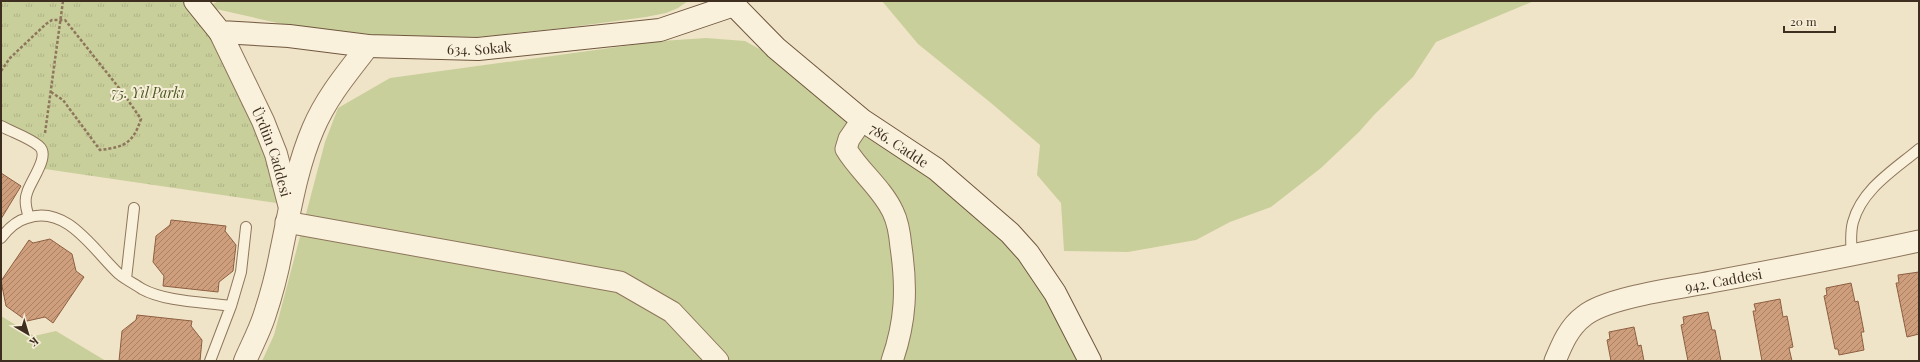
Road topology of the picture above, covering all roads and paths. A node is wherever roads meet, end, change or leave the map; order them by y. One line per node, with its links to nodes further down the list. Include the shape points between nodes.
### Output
1 (62, 1): 4 (path)
2 (195, 1): 5 (main road, Ürdün Caddesi)
3 (734, 2): 6 (main road, 634. Sokak, via 652,31 478,49); 9 (main road, 786. Cadde, via 776,48)
4 (60, 19): 7 (path, via 46,24); 8 (path); 8 (path, via 71,25 123,93 140,119 136,133 128,144 100,150 63,100)
5 (220, 32): 6 (main road, 634. Sokak, via 289,36); 14 (main road, Ürdün Caddesi, via 276,154)
6 (368, 46): 14 (main road, via 322,110 302,156)
7 (1, 70)
8 (51, 92): 11 (path, via 45,134)
9 (862, 120): 25 (street, via 849,139 846,149 893,212 900,234 906,288 904,314); 26 (main road, 786. Cadde, via 936,169 980,206 1028,254 1055,293)
10 (1, 126): 11 (lane)
11 (40, 146): 15 (lane, via 44,153 42,163 26,194)
12 (1919, 149): 19 (lane, via 1877,185 1858,208 1853,222)
13 (134, 208): 20 (lane)
14 (288, 214): 23 (main road, Ürdün Caddesi, via 264,318); 24 (street, via 620,282 672,312)
15 (28, 217): 17 (lane, via 5,232); 20 (lane, via 38,214 62,220 82,235)
16 (246, 226): 21 (lane, via 241,272)
17 (1, 238)
18 (1919, 241): 19 (street, 942. Caddesi)
19 (1852, 256): 27 (street, 942. Caddesi, via 1605,304 1584,315 1569,331)
20 (126, 279): 21 (lane, via 144,290 162,296)
21 (231, 306): 22 (lane)
22 (210, 361)
23 (245, 361)
24 (718, 361)
25 (892, 361)
26 (1090, 361)
27 (1555, 361)

